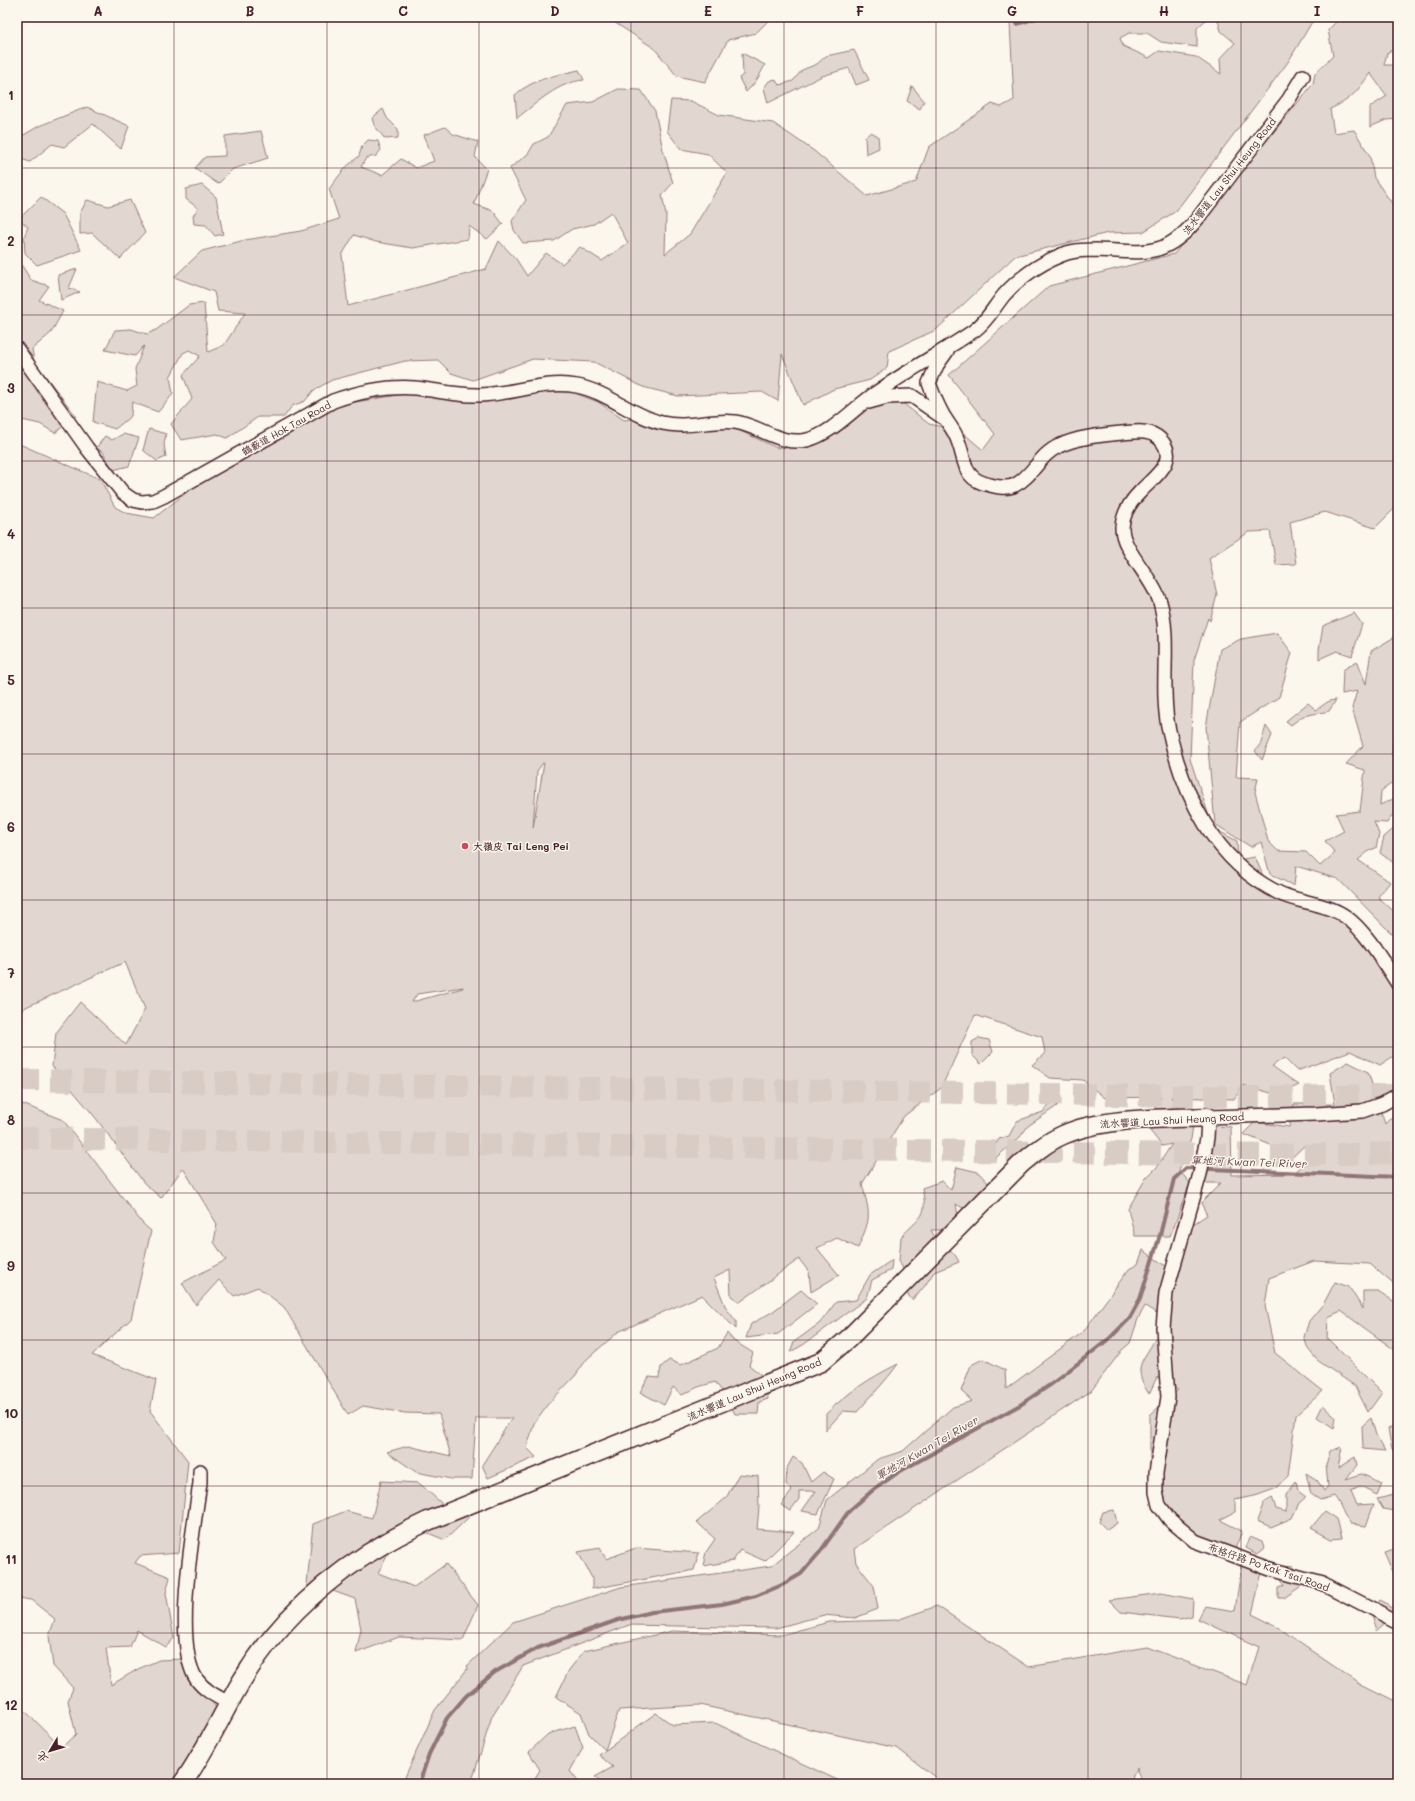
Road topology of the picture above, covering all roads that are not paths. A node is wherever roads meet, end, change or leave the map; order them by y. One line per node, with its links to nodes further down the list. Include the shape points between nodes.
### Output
1 (1303, 76): 2 (street, 流水響道 Lau Shui Heung Road, via 1289,100 1198,218 1176,240 1147,252 1082,250 1058,256 1012,287 987,320)
2 (956, 342): 4 (street, 流水響道 Lau Shui Heung Road); 5 (street, 流水響道 Lau Shui Heung Road, via 941,358)
3 (17, 349): 7 (street, 鶴藪道 Hok Tau Road, via 86,448 123,493 133,500 147,502 164,496 333,402 385,389 416,388 473,396 545,385 569,385 594,391 662,423 688,425 733,422 750,425 774,437 792,441 821,435)
4 (909, 371): 5 (street, via 917,369 924,372); 6 (street, via 903,377 902,385 905,392); 7 (street, 流水響道 Lau Shui Heung Road)
5 (929, 383): 6 (street, 流水響道 Lau Shui Heung Road, via 924,394); 8 (street)
6 (912, 396): 7 (street, 流水響道 Lau Shui Heung Road, via 882,398); 8 (street)
7 (855, 408)
8 (948, 423): 9 (street, via 957,437 971,477 978,482 998,487 1018,484 1046,453 1072,441 1136,432 1148,432 1161,440 1166,450 1164,467 1131,504 1122,532 1125,542 1152,584 1161,606 1168,724 1177,760 1191,797 1209,831 1236,864 1279,893 1346,916 1361,932)
9 (1398, 984)
10 (1398, 1095): 11 (street, 流水響道 Lau Shui Heung Road, via 1382,1104 1362,1110)
11 (1208, 1117): 13 (street, 布格仔路 Po Kak Tsai Road, via 1201,1169 1166,1293 1163,1328 1168,1396 1156,1473 1159,1505 1170,1520 1195,1541 1270,1570 1322,1583); 14 (street, 流水響道 Lau Shui Heung Road, via 1092,1125 1067,1133 1046,1144 1012,1173 848,1339 821,1362 428,1521 373,1549 331,1578 289,1616 262,1651)
12 (200, 1471): 14 (street, via 186,1581 188,1656 198,1682)
13 (1398, 1622)
14 (229, 1703): 15 (street, 流水響道 Lau Shui Heung Road, via 203,1752)
15 (182, 1784)

